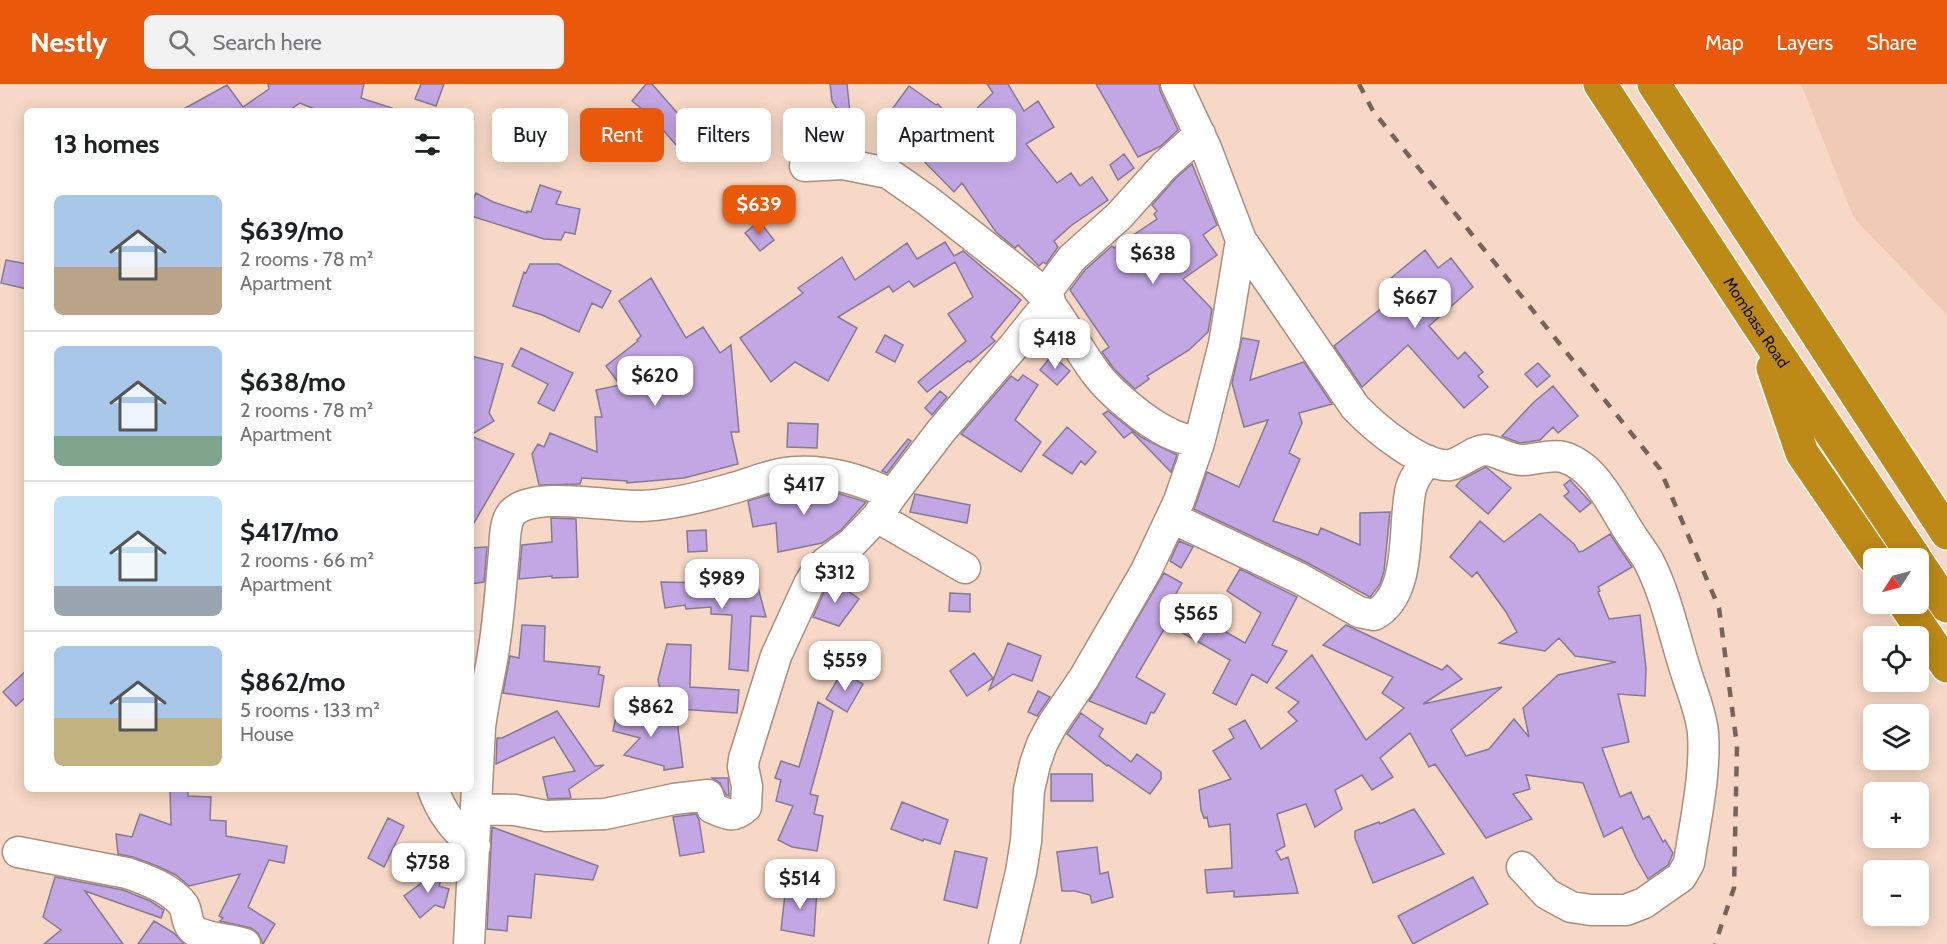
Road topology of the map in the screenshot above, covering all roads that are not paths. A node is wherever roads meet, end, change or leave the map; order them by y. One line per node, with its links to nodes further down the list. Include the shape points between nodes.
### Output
1 (1176, 84): 4 (street)
2 (1600, 84): 8 (highway, Mombasa Road)
3 (1654, 84): 13 (highway)
4 (1200, 134): 6 (street); 7 (street, via 1072,258)
5 (805, 166): 7 (street, via 843,164 888,173)
6 (1241, 240): 9 (street, via 1224,344); 10 (street, via 1355,406 1376,427)
7 (1047, 298): 9 (street, via 1106,386 1159,428); 11 (street, via 1013,348 941,430)
8 (1759, 326): 14 (highway, via 1802,453); 15 (highway, Mombasa Road)
9 (1199, 443): 12 (street)
10 (1427, 460): 12 (street, via 1411,491 1407,542 1396,587 1386,605 1374,615 1359,612 1299,578); 25 (street, via 1449,465 1486,450 1520,460 1563,457 1594,479 1648,560 1699,716 1703,761 1689,863 1681,877 1634,908 1591,910 1554,899)
11 (884, 506): 16 (street); 22 (street, via 852,543 817,571 782,640 744,759 746,807 738,814 712,808 708,795 596,814 546,816); 22 (street, via 858,481 818,472 794,472 663,504 564,501 518,508 508,522 494,648 483,697)
12 (1172, 518): 28 (street, via 1141,579 1042,744 1029,790 1021,872)
13 (1947, 533)
14 (1867, 548)
15 (1908, 548)
16 (965, 568)
17 (1929, 579): 18 (highway)
18 (1947, 606)
19 (1912, 614): 20 (highway)
20 (1947, 666)
21 (434, 792): 23 (street, via 449,821)
22 (477, 809): 23 (street)
23 (475, 846): 27 (street)
24 (18, 852): 26 (street, via 141,878 179,900 196,932)
25 (1522, 867)
26 (245, 944)
27 (469, 944)
28 (1004, 944)

